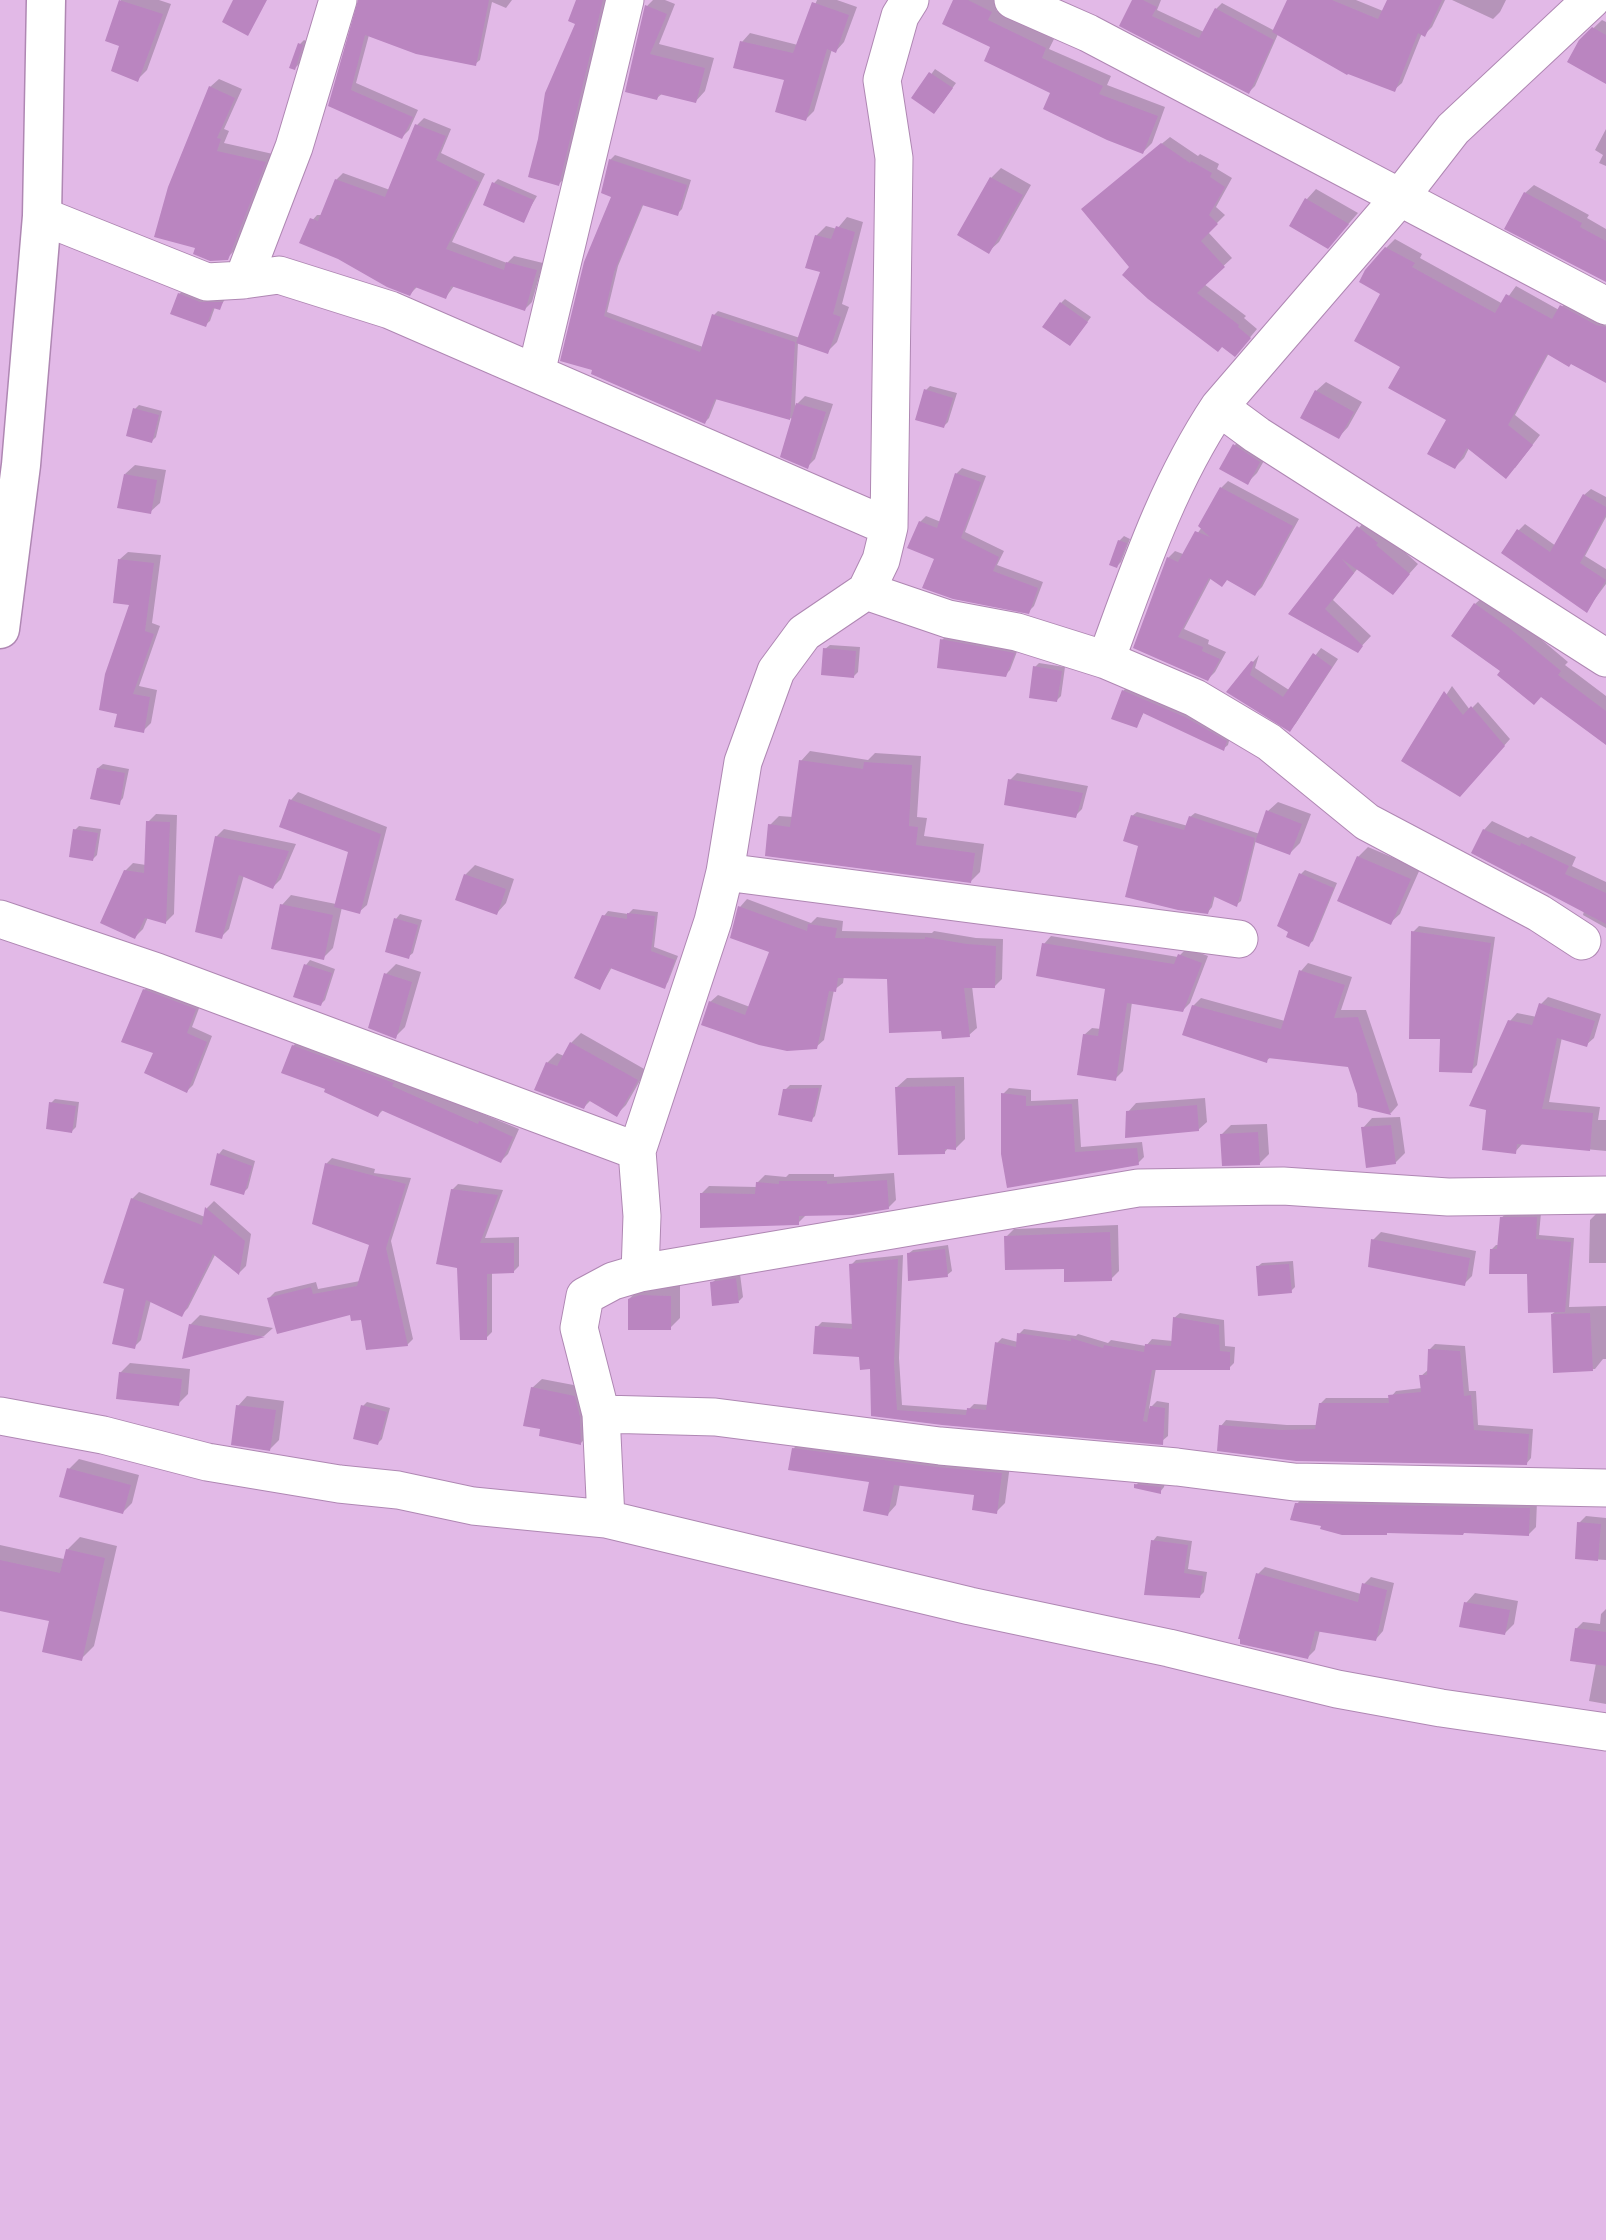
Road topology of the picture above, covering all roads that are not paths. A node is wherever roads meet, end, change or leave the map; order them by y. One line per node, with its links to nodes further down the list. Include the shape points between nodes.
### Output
1 (46, 0): 8 (main road)
2 (338, 0): 9 (street, via 294,147)
3 (625, 0): 11 (street)
4 (910, 0): 14 (street, via 900,16 882,80 894,158)
5 (1013, 0): 7 (street, via 1088,33)
6 (1591, 0): 7 (street, via 1453,129)
7 (1401, 196): 10 (street); 12 (street)
8 (42, 216): 9 (street, via 207,282); 13 (main road)
9 (243, 280): 11 (street, via 279,275 328,290 390,310)
10 (1606, 306)
11 (536, 373): 14 (street)
12 (1219, 407): 17 (street); 18 (street, via 1194,444 1152,535)
13 (11, 465): 16 (main road)
14 (889, 527): 15 (street, via 881,560)
15 (866, 591): 18 (street, via 948,619 1017,632); 19 (street, via 804,633 776,671 743,762)
16 (0, 629)
17 (1606, 658)
18 (1106, 660): 22 (street, via 1216,710 1269,742 1367,822 1539,913)
19 (725, 872): 21 (street); 23 (street)
20 (0, 919): 23 (street, via 157,972)
21 (1239, 939)
22 (1581, 941)
23 (637, 1151): 25 (street)
24 (1606, 1195): 25 (street, via 1448,1197 1283,1186 1138,1188)
25 (640, 1273): 26 (street, via 584,1296 579,1328)
26 (601, 1414): 28 (street, via 715,1416 940,1446 1294,1482); 29 (street)
27 (0, 1416): 29 (street, via 103,1435 207,1462 398,1490 473,1506)
28 (1606, 1488)
29 (606, 1519): 30 (street, via 1337,1689)
30 (1606, 1732)

